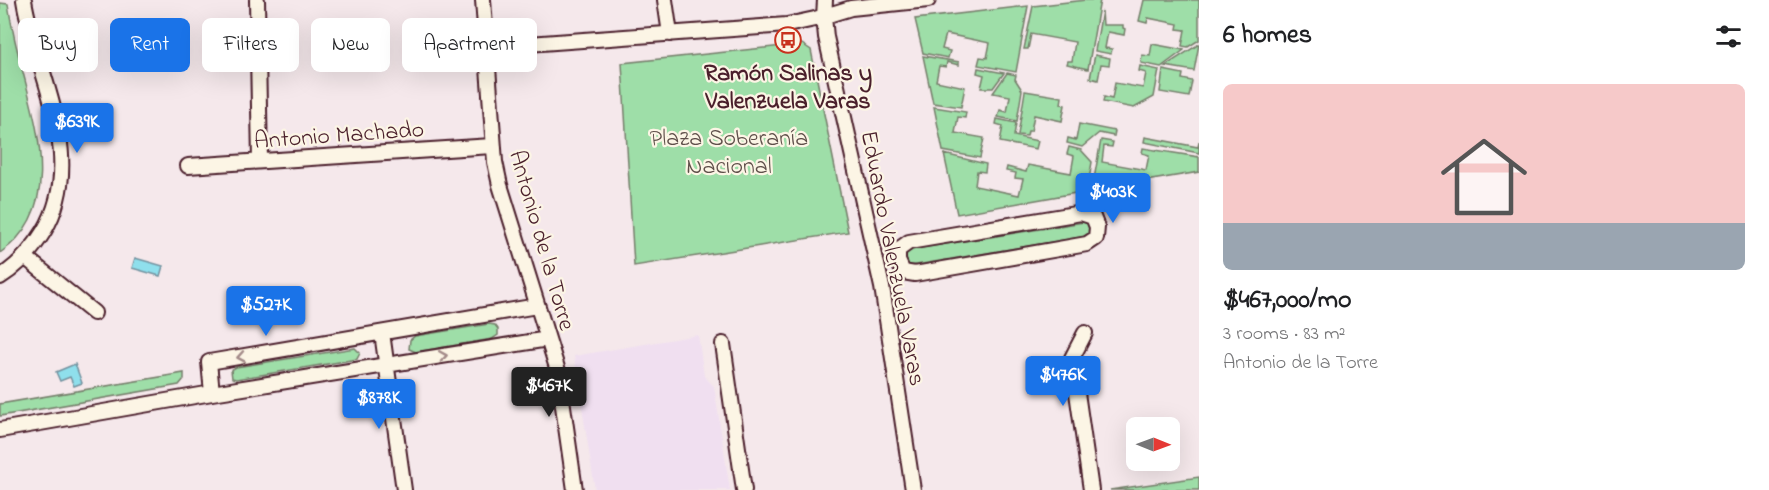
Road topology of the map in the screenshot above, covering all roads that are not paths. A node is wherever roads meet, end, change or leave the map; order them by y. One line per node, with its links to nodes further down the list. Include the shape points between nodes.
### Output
1 (24, 0): 16 (street, via 61,147 58,197 50,220)
2 (272, 0): 7 (street)
3 (483, 0): 9 (street, Antonio de la Torre)
4 (665, 0): 10 (street)
5 (825, 0): 8 (street, Eduardo Valenzuela Varas)
6 (928, 0): 8 (street, via 851,8)
7 (256, 1): 14 (street)
8 (824, 17): 10 (street, via 787,25); 18 (street, Eduardo Valenzuela Varas)
9 (485, 18)
10 (670, 34): 11 (street)
11 (537, 43)
12 (488, 72): 13 (street, Antonio de la Torre)
13 (492, 146): 14 (street, Antonio Machado); 20 (street, Antonio de la Torre)
14 (260, 161): 15 (street, Antonio Machado)
15 (188, 166)
16 (25, 257): 19 (street); 21 (street)
17 (898, 261): 17 (street, via 903,272 926,272 1087,244 1096,238 1097,227 1093,217 1081,213 909,242 898,250); 18 (street)
18 (877, 264): 32 (street, Eduardo Valenzuela Varas)
19 (0, 277)
20 (537, 306): 22 (street); 24 (street, Antonio de la Torre)
21 (94, 313)
22 (382, 333): 26 (street); 27 (street, one-way to 27, via 209,362)
23 (1086, 333): 33 (street, via 1072,358)
24 (548, 339): 26 (street, one-way to 24); 30 (street, Antonio de la Torre, via 558,371)
25 (723, 344): 31 (street)
26 (386, 365): 27 (street); 29 (street)
27 (212, 393): 28 (street)
28 (0, 430)
29 (404, 490)
30 (575, 490)
31 (744, 490)
32 (913, 490)
33 (1091, 490)

